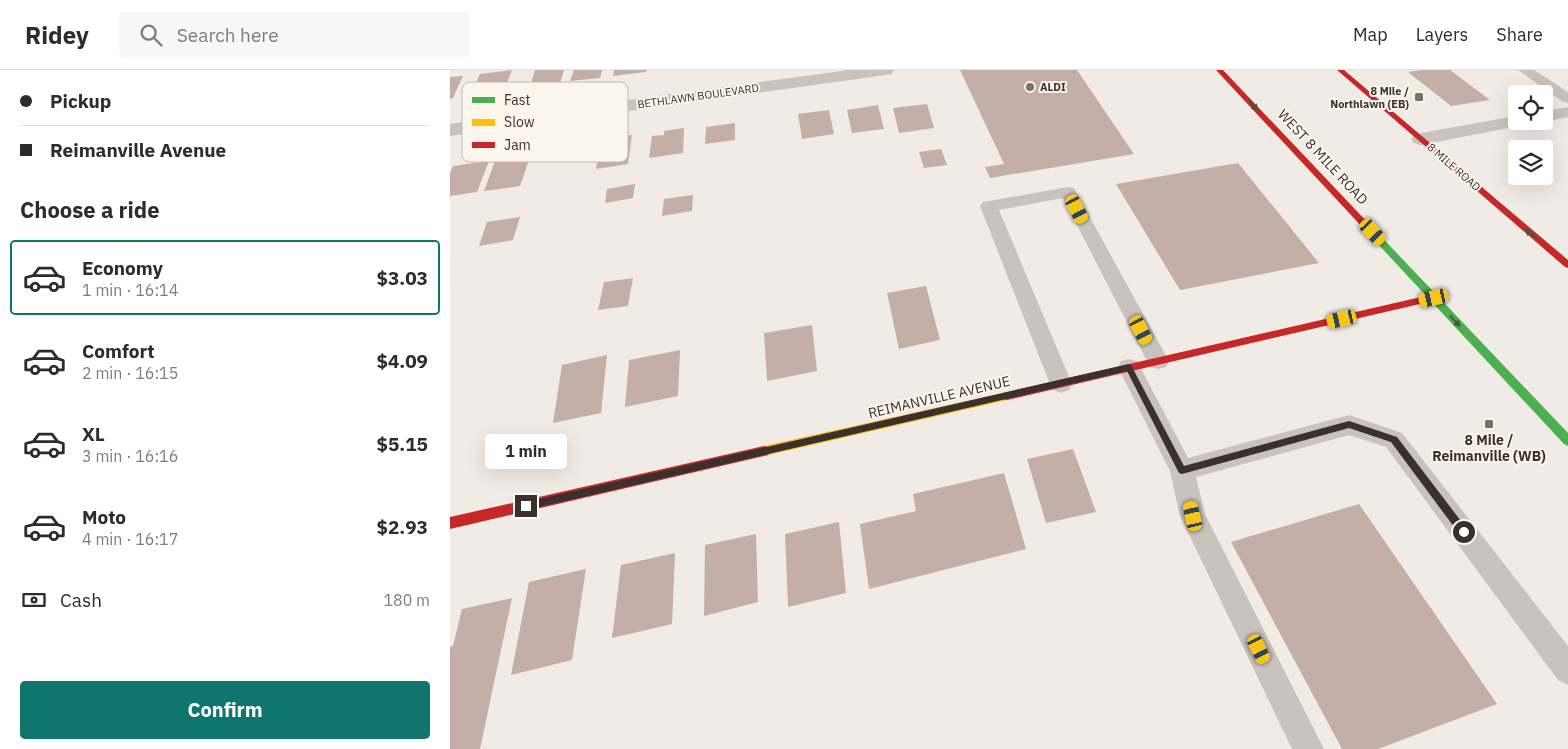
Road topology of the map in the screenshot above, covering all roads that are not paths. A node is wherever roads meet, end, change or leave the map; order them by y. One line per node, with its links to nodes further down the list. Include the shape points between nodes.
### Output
1 (886, 70): 6 (street, BETHLAWN BOULEVARD)
2 (1219, 70): 12 (main road, WEST 8 MILE ROAD, one-way to 12)
3 (1340, 70): 10 (main road, 8 MILE ROAD)
4 (1524, 70): 5 (lane)
5 (1568, 99)
6 (628, 106)
7 (1568, 112): 8 (street)
8 (1553, 114)
9 (1508, 123): 10 (street)
10 (1421, 139): 11 (main road, 8 MILE ROAD, one-way to 10)
11 (1568, 265)
12 (1434, 298): 13 (main road, REIMANVILLE AVENUE); 16 (main road, WEST 8 MILE ROAD, one-way to 16)
13 (1158, 361): 14 (main road, REIMANVILLE AVENUE); 15 (lane, via 1068,192 989,206)
14 (1129, 368): 15 (main road, REIMANVILLE AVENUE); 17 (lane)
15 (1061, 384): 18 (main road, REIMANVILLE AVENUE)
16 (1568, 441)
17 (1182, 470): 19 (lane, via 1349,425 1394,440); 20 (lane, via 1193,516)
18 (450, 523)
19 (1568, 670)
20 (1308, 749)

